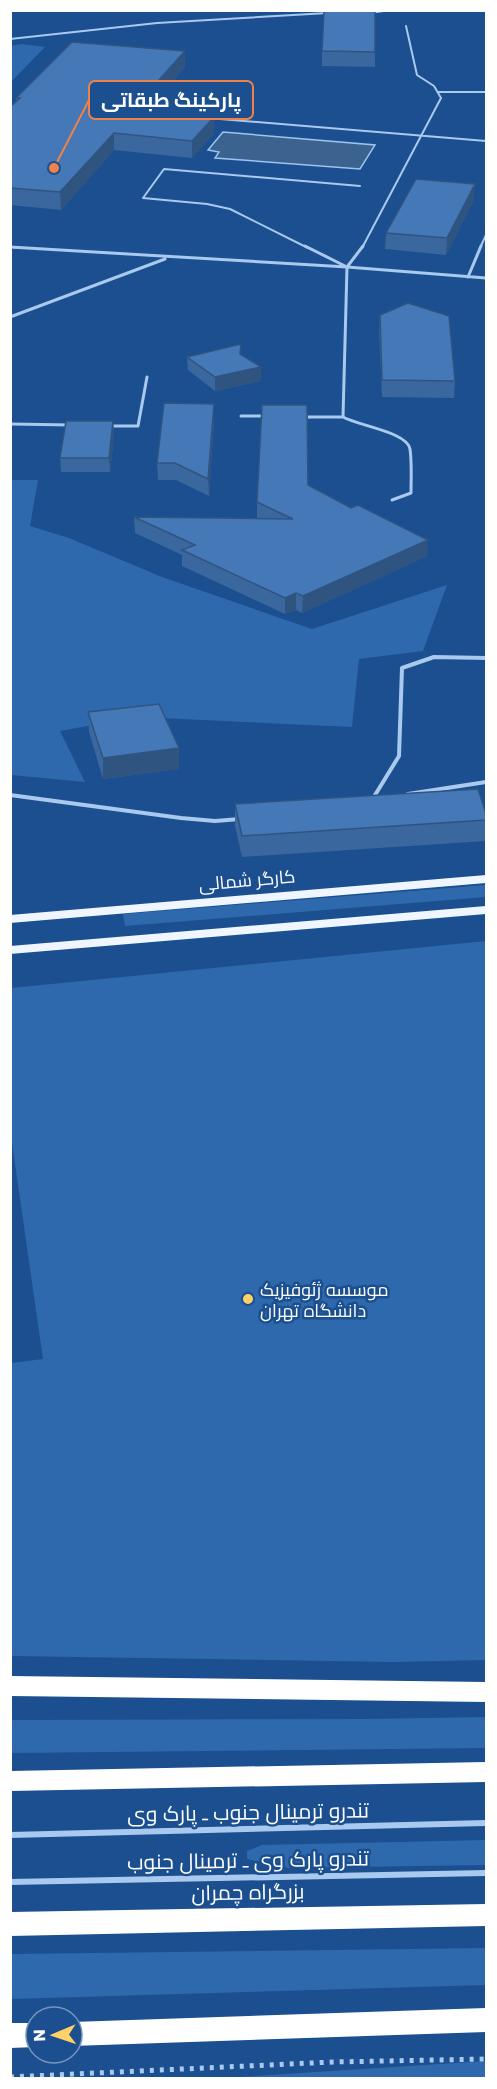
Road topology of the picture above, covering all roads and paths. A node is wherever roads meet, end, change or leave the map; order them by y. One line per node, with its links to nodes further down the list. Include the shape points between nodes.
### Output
1 (391, 10): 3 (lane)
2 (338, 13): 5 (lane, via 157,23)
3 (360, 13)
4 (406, 26): 6 (lane, via 417,75)
5 (10, 39)
6 (438, 92): 7 (lane); 9 (lane, via 441,98)
7 (486, 92)
8 (201, 118): 9 (lane)
9 (423, 135): 10 (lane); 15 (lane, via 363,247)
10 (486, 141)
11 (360, 186): 15 (lane, via 164,169 143,198 230,210)
12 (486, 235): 16 (lane)
13 (10, 247): 14 (lane)
14 (169, 257): 15 (lane); 18 (lane)
15 (347, 267): 16 (lane); 23 (lane)
16 (468, 277): 17 (lane)
17 (486, 278)
18 (10, 317)
19 (147, 377): 26 (lane, via 138,426)
20 (241, 416): 21 (lane)
21 (275, 416)
22 (298, 417): 23 (lane)
23 (343, 417): 27 (lane, via 395,434 410,447 411,493)
24 (10, 424): 25 (lane)
25 (80, 425)
26 (104, 426)
27 (392, 500)
28 (486, 658): 33 (lane, via 422,658 402,668 399,756)
29 (486, 782): 30 (lane)
30 (406, 794)
31 (10, 795): 35 (lane, via 181,818)
32 (384, 798): 33 (lane)
33 (372, 800): 34 (lane)
34 (361, 801)
35 (248, 818)
36 (486, 879): 38 (main road, کارگر شمالی)
37 (486, 910): 39 (main road)
38 (10, 919)
39 (10, 950)
40 (10, 1686): 41 (highway)
41 (486, 1692)
42 (486, 1772): 43 (highway)
43 (10, 1780)
44 (486, 1823): 45 (lane, تندرو ترمینال جنوب ـ پارک وی)
45 (10, 1835)
46 (486, 1872): 47 (lane, تندرو پارک وی ـ ترمینال جنوب)
47 (10, 1881)
48 (486, 1914): 49 (highway, بزرگراه چمران)
49 (10, 1924)
50 (486, 2020): 51 (highway)
51 (84, 2034)
52 (486, 2059): 53 (path)
53 (10, 2077)

